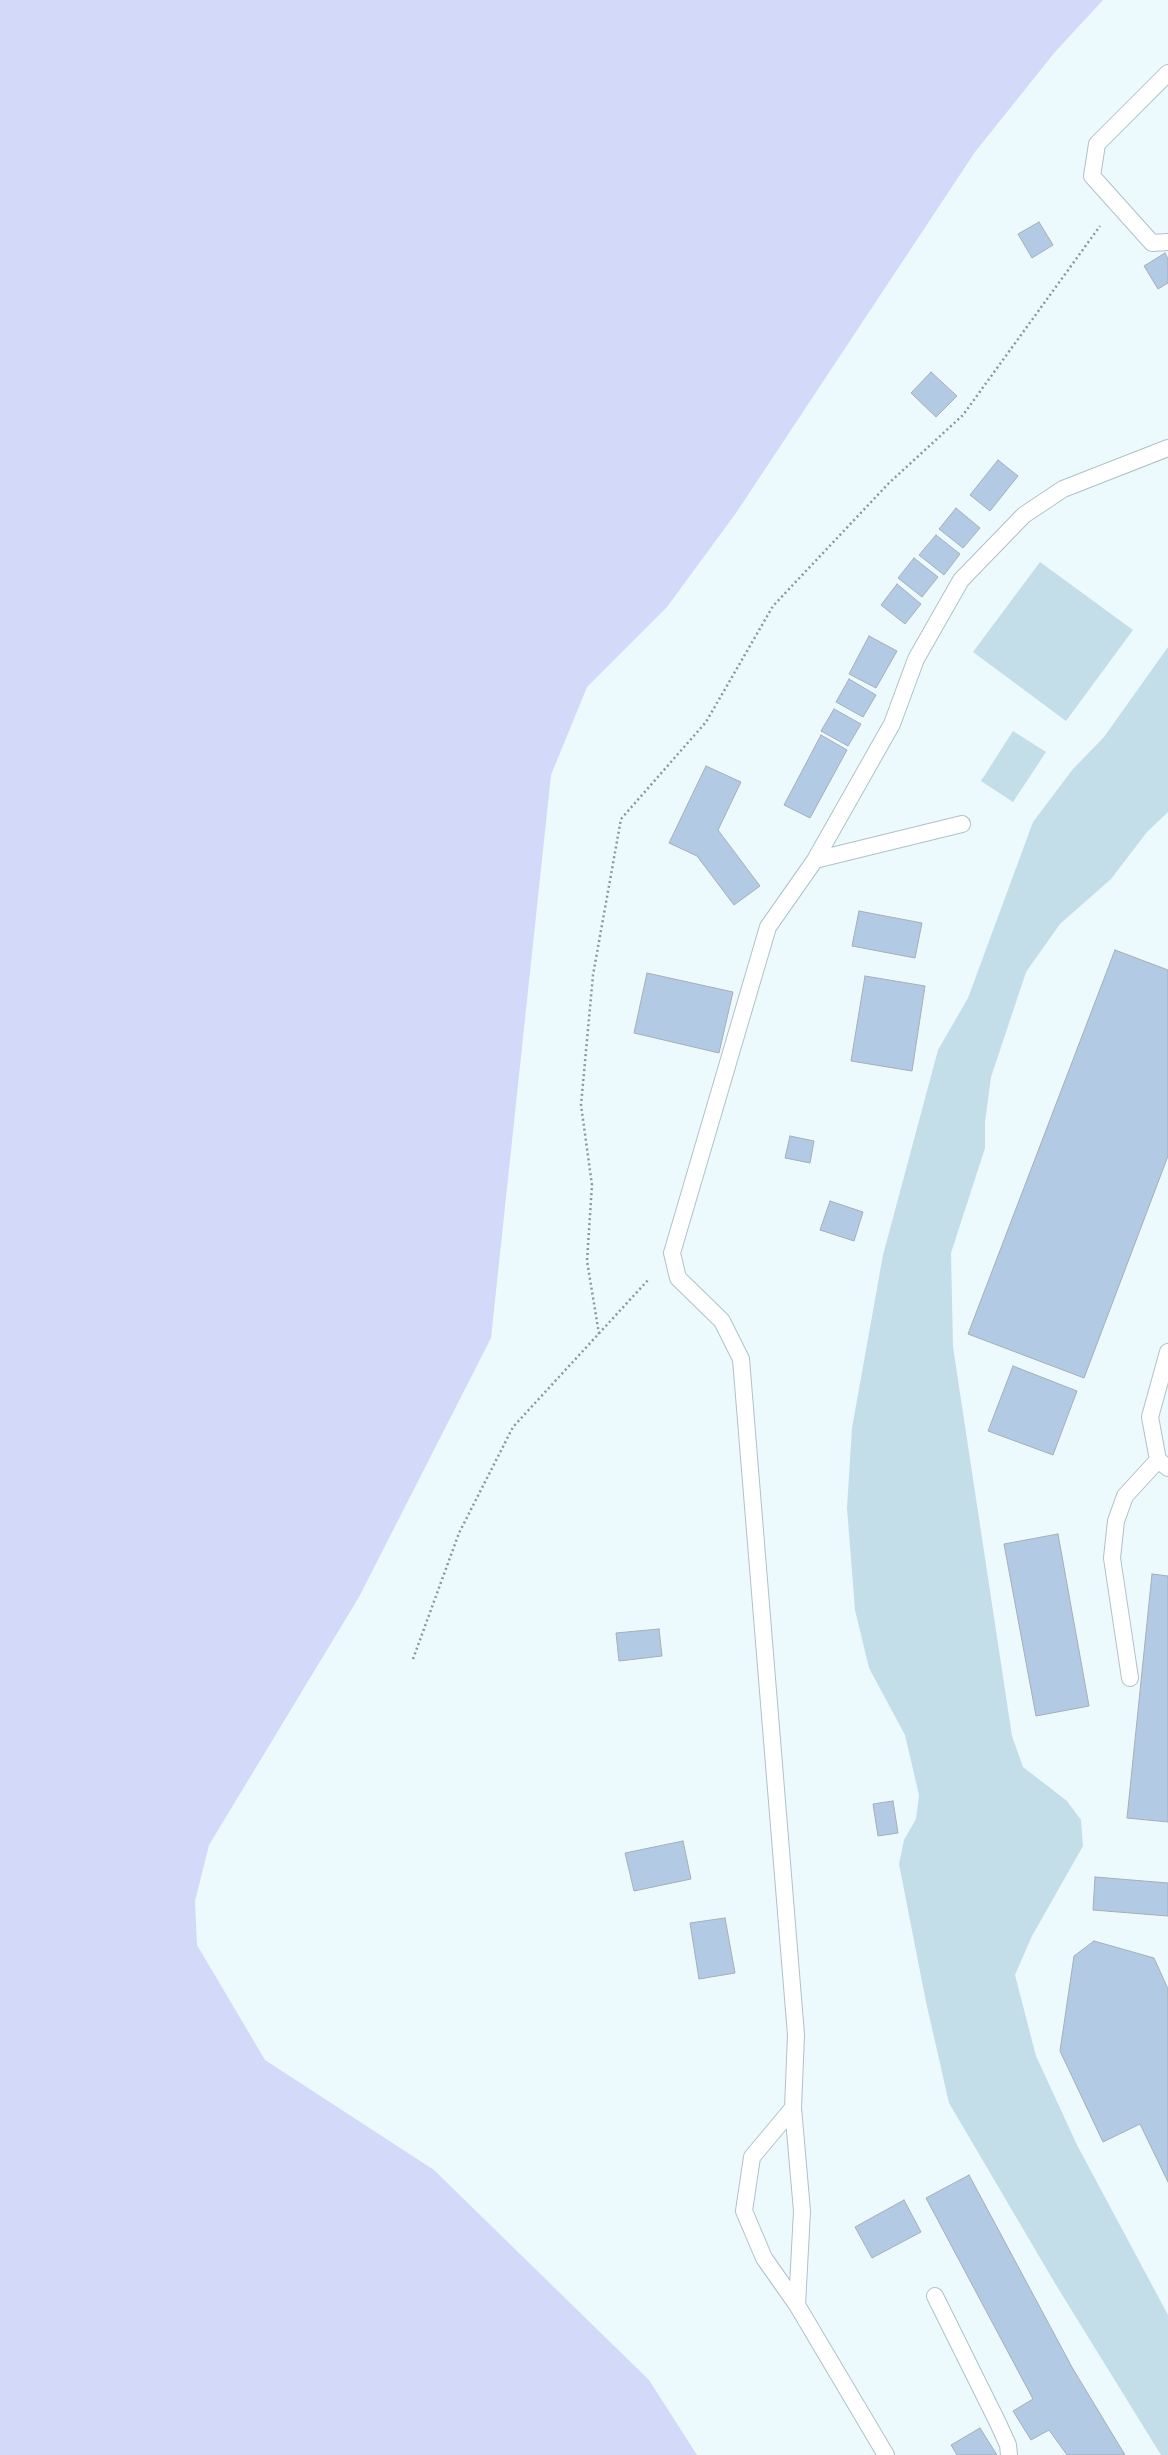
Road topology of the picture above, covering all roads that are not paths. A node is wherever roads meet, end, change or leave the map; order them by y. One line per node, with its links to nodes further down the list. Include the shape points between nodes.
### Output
1 (1168, 73): 2 (lane, via 1097,144 1092,176 1152,243)
2 (1168, 242)
3 (1168, 448): 5 (lane, via 1063,489 1024,516 961,580 916,659 892,724)
4 (962, 824): 5 (lane)
5 (815, 860): 9 (lane, via 768,927 672,1253 678,1278 722,1321 741,1359 796,2035)
6 (1168, 1352): 7 (lane, via 1150,1417)
7 (1163, 1464): 8 (lane, via 1125,1496 1116,1521 1112,1558)
8 (1130, 1678)
9 (793, 2108): 11 (lane, via 802,2211); 11 (lane, via 752,2157 744,2211 764,2258)
10 (935, 2296): 13 (lane, via 998,2423 1008,2445)
11 (797, 2305): 12 (lane)
12 (886, 2455)
13 (1009, 2455)

